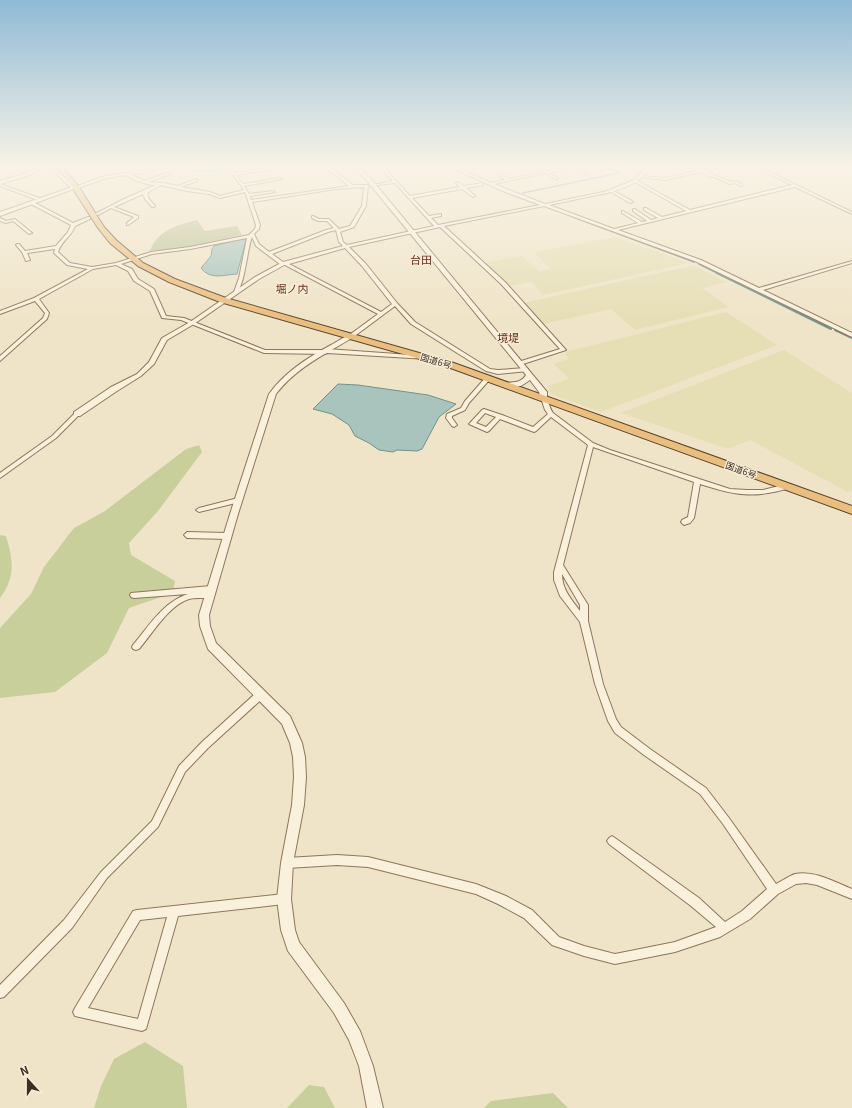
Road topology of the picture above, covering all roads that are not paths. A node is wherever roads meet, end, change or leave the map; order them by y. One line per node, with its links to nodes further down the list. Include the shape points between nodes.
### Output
1 (58, 217): 20 (street)
2 (94, 217): 32 (highway, 国道6号, via 116,246)
3 (136, 217): 19 (street)
4 (255, 217): 26 (street, via 258,225)
5 (313, 217): 22 (street, via 328,220)
6 (358, 217): 22 (street, via 352,227)
7 (399, 217): 24 (street)
8 (428, 217): 21 (street)
9 (488, 217): 21 (street)
10 (579, 217): 23 (street)
11 (630, 217): 18 (street)
12 (644, 217): 17 (street)
13 (665, 217): 15 (street)
14 (89, 218): 20 (street)
15 (660, 218): 17 (street)
16 (0, 219): 25 (street, via 6,222 14,220)
17 (650, 221): 18 (street)
18 (640, 223): 23 (street)
19 (128, 224)
20 (73, 225): 28 (street, via 72,231)
21 (439, 226): 24 (street); 53 (street, via 503,283 563,350)
22 (337, 230): 29 (street); 31 (street)
23 (614, 230): 38 (street, via 699,261)
24 (411, 232): 29 (street); 53 (street)
25 (30, 233)
26 (253, 234): 31 (street, via 257,245); 32 (street, via 190,248 151,253); 39 (street, via 249,237)
27 (18, 245): 30 (street)
28 (57, 247): 30 (street); 37 (street, via 56,252 69,264)
29 (346, 248): 35 (street); 42 (street, via 364,265)
30 (24, 252): 33 (street)
31 (268, 254): 35 (street)
32 (132, 259): 36 (street); 41 (highway, 国道6号, via 156,274)
33 (28, 260)
34 (852, 262): 38 (street)
35 (284, 263): 39 (street); 44 (street)
36 (117, 264): 37 (street); 45 (street, via 130,270 136,280 152,290 164,317)
37 (92, 268): 40 (street)
38 (758, 290): 46 (street)
39 (236, 292): 41 (street)
40 (36, 299): 43 (street); 52 (street, via 47,313 45,319)
41 (223, 300): 45 (street); 49 (highway, 国道6号)
42 (395, 304): 44 (street); 54 (street, via 413,323 488,370)
43 (0, 312)
44 (382, 314): 49 (street)
45 (192, 323): 50 (street, via 264,351); 58 (street, via 164,339 152,363 139,375)
46 (837, 328): 47 (street); 48 (street)
47 (830, 330)
48 (852, 335)
49 (350, 337): 50 (street); 51 (highway, 国道6号)
50 (326, 351): 51 (street); 66 (street, via 294,371 273,394)
51 (427, 358): 55 (highway, 国道6号)
52 (0, 359)
53 (520, 363): 54 (street)
54 (528, 373): 56 (street, via 526,382); 57 (street, via 543,392)
55 (488, 378): 56 (highway, 国道6号); 61 (street, via 463,409 449,415)
56 (508, 385): 57 (highway, 国道6号)
57 (544, 398): 59 (street); 65 (highway, 国道6号)
58 (77, 414): 63 (street, via 54,437)
59 (551, 414): 60 (street, via 534,430); 62 (street)
60 (500, 416)
61 (454, 425)
62 (591, 444): 64 (street); 72 (street)
63 (0, 476)
64 (697, 482): 65 (street, via 737,493 766,492); 69 (street, via 690,518)
65 (787, 486): 68 (highway, 国道6号)
66 (238, 500): 67 (street); 71 (street)
67 (199, 510)
68 (852, 510)
69 (684, 522)
70 (187, 535): 71 (street)
71 (227, 536): 73 (street)
72 (560, 565): 75 (street, via 582,600); 75 (street, via 558,580 563,594)
73 (210, 592): 74 (street); 76 (street, via 179,600); 77 (street, via 204,615 212,646)
74 (134, 596)
75 (584, 621): 80 (street, via 608,712 615,726 646,752 703,791)
76 (136, 647)
77 (260, 696): 79 (street, via 286,720 300,757 298,805); 85 (street, via 182,769 155,824 104,875 68,924)
78 (612, 841): 84 (street, via 695,902)
79 (287, 863): 82 (street); 84 (street, via 337,860 368,862 476,889 528,914 556,941 615,960 675,947)
80 (774, 890): 81 (street, via 795,879 806,878 818,880); 84 (street, via 746,915)
81 (852, 894)
82 (284, 899): 83 (street); 86 (street, via 293,946 339,1008 355,1036 366,1066)
83 (174, 911): 83 (street, via 137,915 79,1012 142,1025)
84 (724, 928)
85 (0, 993)
86 (374, 1108)

